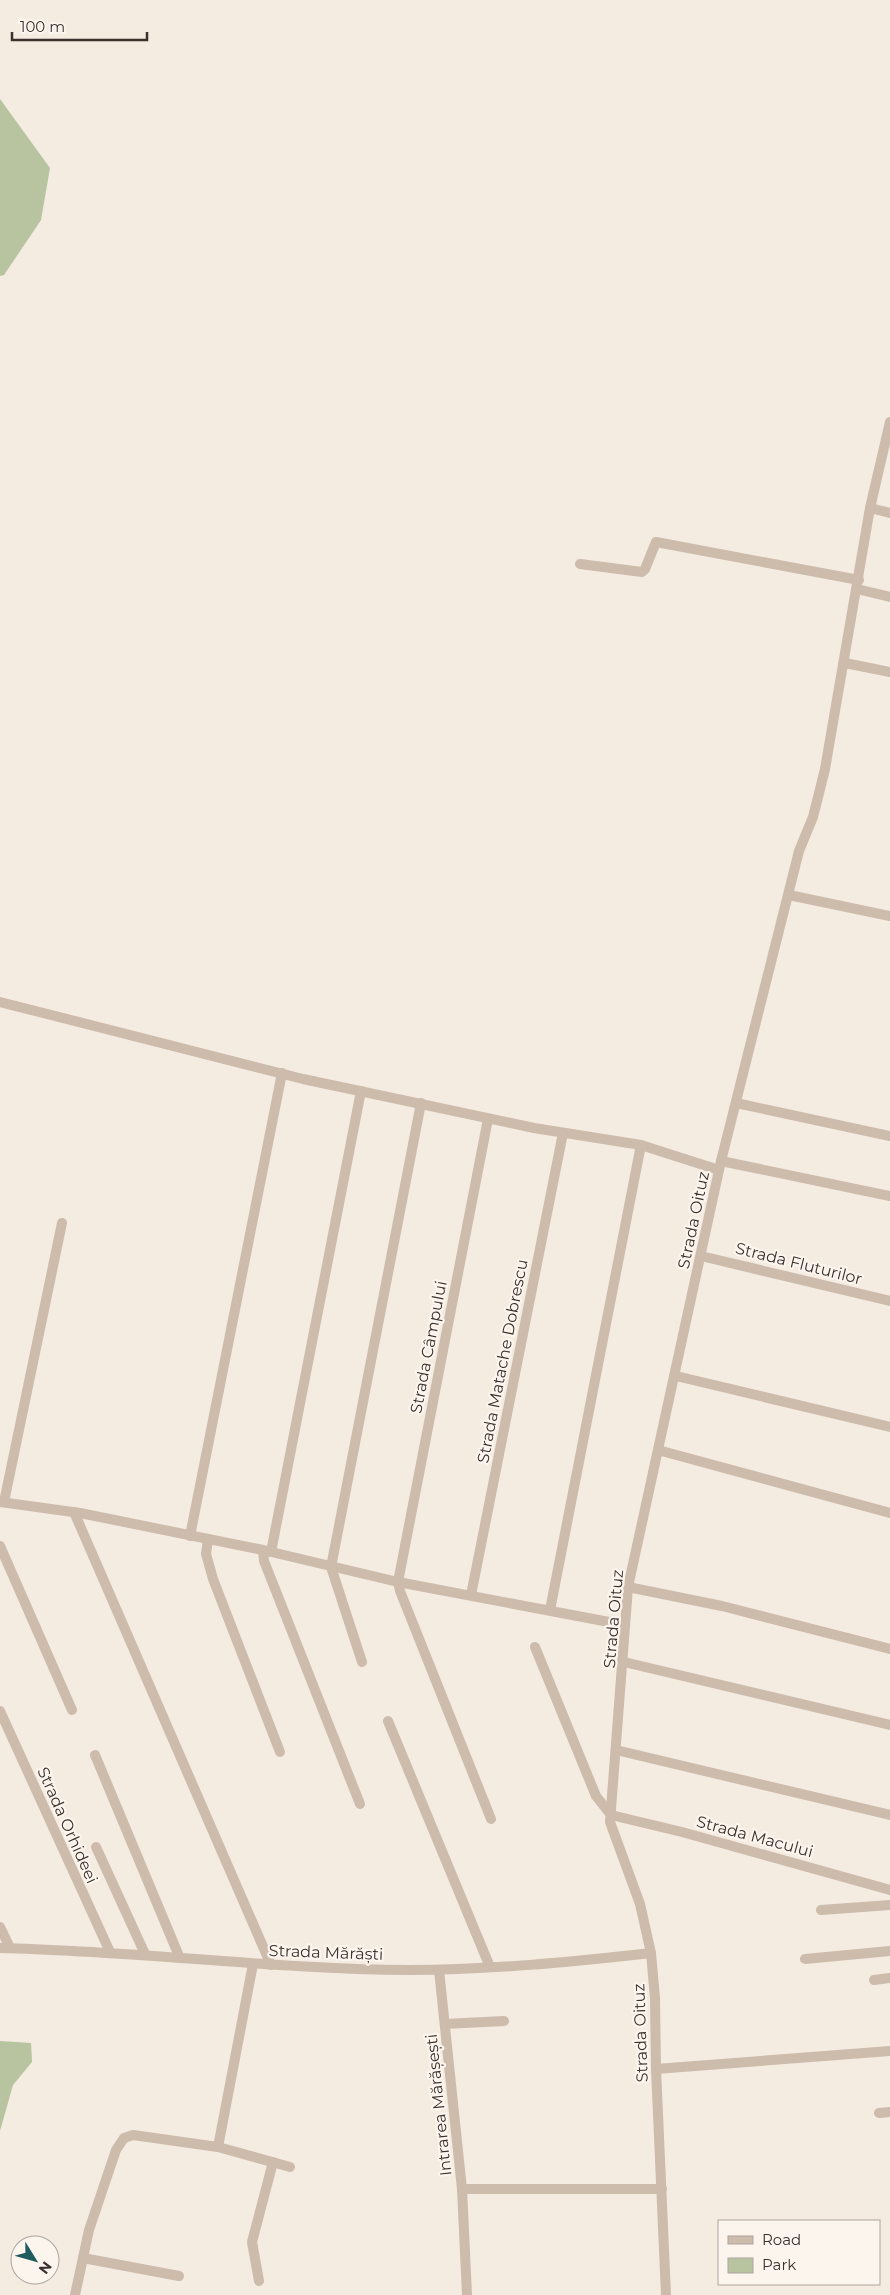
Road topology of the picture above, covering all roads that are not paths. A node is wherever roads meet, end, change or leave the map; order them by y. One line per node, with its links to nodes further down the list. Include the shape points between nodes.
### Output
1 (890, 422): 2 (street, Strada Oituz)
2 (888, 440): 3 (street, Strada Oituz)
3 (870, 508): 4 (street); 6 (street, Strada Oituz)
4 (890, 513)
5 (580, 564): 6 (street, via 642,572 656,542)
6 (858, 585): 7 (street); 8 (street, Strada Oituz)
7 (890, 597)
8 (845, 663): 9 (street); 10 (street, Strada Oituz, via 825,769)
9 (890, 672)
10 (789, 895): 11 (street); 16 (street, Strada Oituz)
11 (890, 916)
12 (0, 1002): 13 (street)
13 (282, 1073): 14 (street); 32 (street)
14 (361, 1091): 15 (street); 35 (street)
15 (421, 1103): 17 (street); 36 (street)
16 (736, 1103): 19 (street); 21 (street, Strada Oituz)
17 (488, 1119): 18 (street); 37 (street, Strada Câmpului)
18 (563, 1133): 20 (street); 39 (street, Strada Matache Dobrescu)
19 (890, 1136)
20 (641, 1145): 21 (street); 40 (street)
21 (720, 1165): 22 (street); 24 (street, Strada Oituz)
22 (890, 1196)
23 (62, 1223): 29 (street)
24 (701, 1256): 25 (street, Strada Fluturilor); 26 (street, Strada Oituz)
25 (890, 1301)
26 (676, 1376): 27 (street); 28 (street, Strada Oituz)
27 (890, 1427)
28 (658, 1450): 31 (street); 38 (street, Strada Oituz)
29 (2, 1502): 30 (street)
30 (74, 1512): 32 (street); 70 (street)
31 (890, 1513)
32 (190, 1536): 33 (street)
33 (208, 1539): 35 (street); 51 (street, via 206,1554 213,1580)
34 (0, 1546): 46 (street)
35 (267, 1551): 36 (street); 53 (street, via 264,1561)
36 (331, 1567): 37 (street); 44 (street)
37 (398, 1582): 39 (street); 56 (street)
38 (628, 1587): 41 (street, Strada Oituz); 43 (street, via 722,1606)
39 (471, 1595): 40 (street)
40 (550, 1610): 41 (street)
41 (625, 1625): 45 (street, Strada Oituz)
42 (535, 1647): 54 (street, via 596,1796)
43 (890, 1649)
44 (362, 1662)
45 (624, 1662): 49 (street); 50 (street, Strada Oituz)
46 (72, 1710)
47 (0, 1711): 64 (street, Strada Orhideei)
48 (388, 1721): 71 (street)
49 (890, 1725)
50 (616, 1750): 54 (street, Strada Oituz); 55 (street)
51 (280, 1752)
52 (95, 1755): 67 (street)
53 (360, 1804)
54 (611, 1815): 58 (street, Strada Macului); 66 (street, Strada Oituz, via 612,1832 646,1926)
55 (890, 1815)
56 (490, 1819)
57 (96, 1847): 65 (street)
58 (890, 1890)
59 (890, 1905): 60 (street)
60 (820, 1910)
61 (0, 1927): 62 (street)
62 (5, 1948): 64 (street, Strada Mărăști)
63 (890, 1951): 68 (street)
64 (110, 1952): 65 (street, Strada Mărăști)
65 (144, 1954): 67 (street, Strada Mărăști)
66 (651, 1954): 71 (street, Strada Mărăști); 78 (street, Strada Oituz)
67 (179, 1956): 69 (street, Strada Mărăști)
68 (805, 1958)
69 (254, 1964): 70 (street, Strada Mărăști); 81 (street)
70 (271, 1965): 72 (street, Strada Mărăști)
71 (490, 1967): 72 (street, Strada Mărăști)
72 (439, 1970): 76 (street, Intrarea Mărășești)
73 (890, 1978): 74 (street)
74 (874, 1980)
75 (504, 2021): 76 (street)
76 (444, 2024): 84 (street, Intrarea Mărășești)
77 (890, 2051): 78 (street)
78 (656, 2069): 85 (street, Strada Oituz)
79 (890, 2112): 80 (street)
80 (879, 2113)
81 (218, 2146): 82 (street); 86 (street, via 133,2135 124,2138 116,2150)
82 (273, 2162): 83 (street); 88 (street, via 252,2242)
83 (290, 2167)
84 (462, 2188): 85 (street, Intrarea Mărășești); 90 (street)
85 (662, 2189): 91 (street, Strada Oituz)
86 (83, 2258): 87 (street); 89 (street)
87 (179, 2276)
88 (259, 2281)
89 (75, 2295)
90 (467, 2295)
91 (666, 2295)

